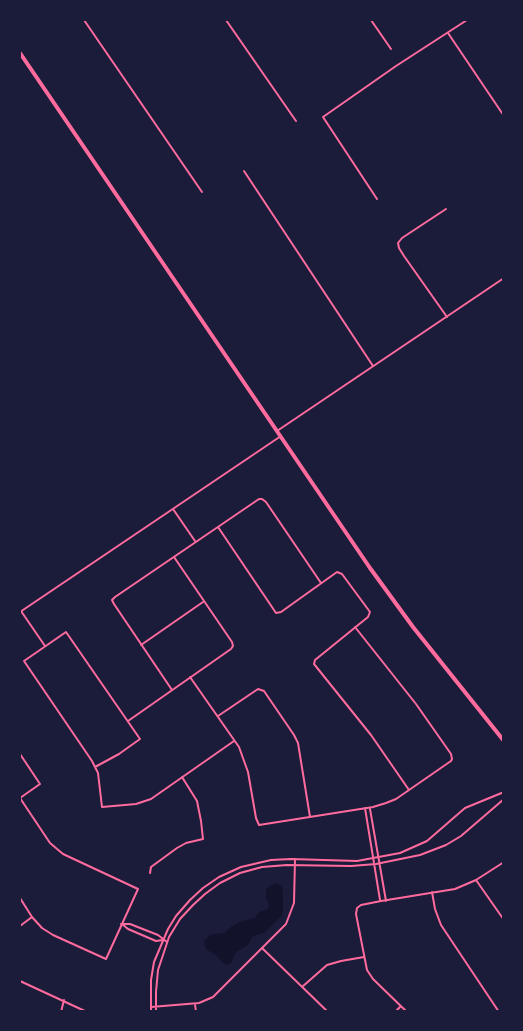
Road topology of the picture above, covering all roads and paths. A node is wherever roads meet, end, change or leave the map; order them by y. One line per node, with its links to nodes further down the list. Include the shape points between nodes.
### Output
1 (84, 20): 11 (street)
2 (226, 20): 9 (street)
3 (371, 20): 6 (street)
4 (467, 20): 5 (street)
5 (448, 32): 8 (street); 12 (street, via 323,117)
6 (392, 49)
7 (20, 53): 17 (main road)
8 (504, 116)
9 (296, 121)
10 (244, 171): 16 (street)
11 (202, 192)
12 (377, 199)
13 (447, 209): 15 (street, via 398,243)
14 (504, 278): 15 (street)
15 (447, 317): 16 (street)
16 (374, 367): 17 (street)
17 (277, 431): 18 (main road)
18 (281, 436): 19 (street); 34 (main road, via 413,627)
19 (173, 509): 21 (street); 25 (street)
20 (218, 527): 21 (street); 23 (street, via 262,499); 23 (street, via 276,613)
21 (196, 542): 22 (street)
22 (174, 557): 24 (street); 27 (street, via 112,600)
23 (321, 583): 26 (street, via 340,572 370,612)
24 (204, 602): 27 (street); 29 (street, via 233,646)
25 (20, 612): 28 (street)
26 (355, 627): 38 (street, via 314,664); 38 (street, via 451,754 451,761)
27 (141, 645): 30 (street)
28 (45, 646): 32 (street, via 66,632); 36 (street, via 24,661)
29 (190, 677): 30 (street); 31 (street)
30 (172, 690): 32 (street)
31 (218, 716): 33 (street); 44 (street, via 258,689 264,691 298,743)
32 (128, 721): 36 (street, via 140,739)
33 (234, 741): 37 (street); 44 (street, via 248,772 259,825)
34 (504, 741)
35 (20, 754): 40 (street, via 40,784)
36 (95, 767): 37 (street, via 102,807 151,799)
37 (182, 777): 52 (street, via 197,801 203,838 177,848 151,867)
38 (409, 790): 42 (street, via 396,799)
39 (504, 792): 46 (street, via 465,808 420,845)
40 (20, 798): 60 (street, via 50,843 63,854 138,889)
41 (504, 799): 49 (street, via 469,830 446,844 420,855)
42 (369, 807): 43 (street); 46 (street)
43 (365, 808): 44 (street); 45 (street)
44 (310, 817)
45 (373, 858): 46 (street); 47 (street); 50 (street)
46 (378, 858): 49 (street)
47 (295, 859): 51 (street); 64 (street, via 253,864 219,877 183,907)
48 (504, 862): 53 (street)
49 (379, 863): 50 (street); 57 (street)
50 (374, 864): 51 (street); 56 (street)
51 (295, 865): 65 (street, via 255,868 220,883 186,912); 66 (street, via 294,903 289,919)
52 (150, 873)
53 (476, 880): 54 (street, via 455,889); 59 (street)
54 (432, 892): 57 (street); 82 (street, via 441,925)
55 (20, 898): 58 (street)
56 (381, 901): 57 (street); 67 (street, via 357,908)
57 (386, 901)
58 (32, 917): 60 (street, via 53,935 106,958); 61 (street)
59 (504, 920)
60 (121, 924): 62 (street); 63 (street)
61 (20, 926)
62 (143, 929): 63 (street); 64 (street)
63 (141, 935): 64 (street)
64 (163, 940): 65 (street); 74 (street, via 154,962)
65 (167, 942): 73 (street, via 158,970)
66 (262, 948): 69 (street); 71 (street, via 217,994)
67 (364, 957): 69 (street, via 327,965); 72 (street, via 373,979)
68 (20, 981): 70 (street)
69 (303, 987): 79 (street)
70 (64, 1000): 75 (street); 76 (street)
71 (195, 1004): 73 (street); 78 (street)
72 (401, 1005): 80 (street); 81 (street)
73 (156, 1007): 74 (street); 77 (street)
74 (151, 1009)
75 (61, 1011)
76 (87, 1011)
77 (156, 1011)
78 (196, 1011)
79 (328, 1011)
80 (395, 1011)
81 (407, 1011)
82 (499, 1011)

